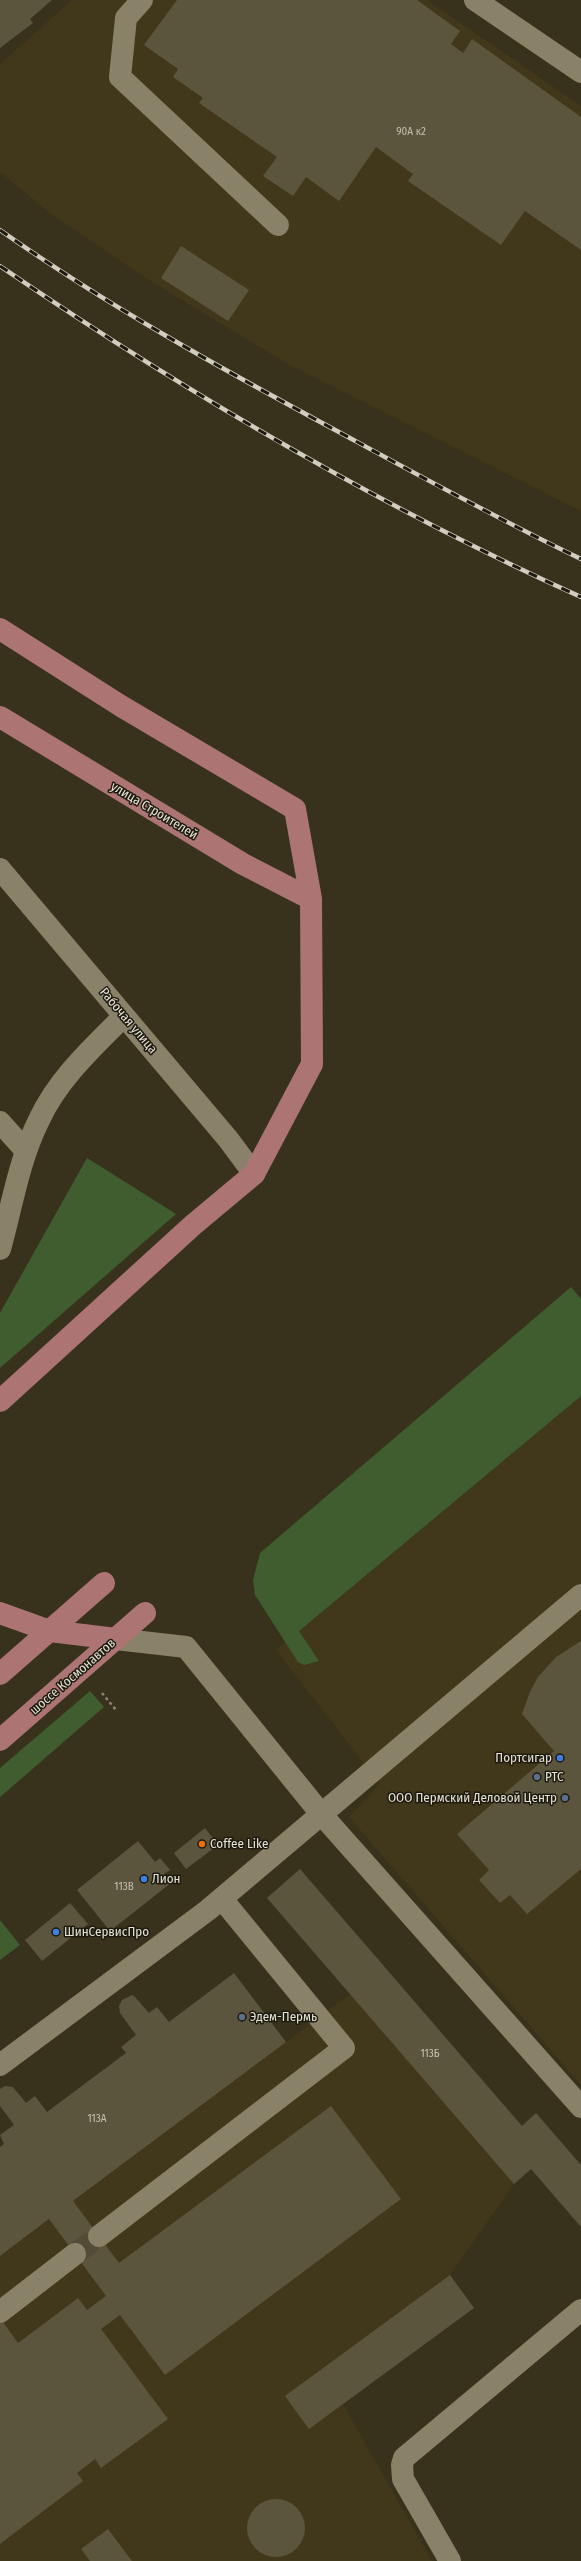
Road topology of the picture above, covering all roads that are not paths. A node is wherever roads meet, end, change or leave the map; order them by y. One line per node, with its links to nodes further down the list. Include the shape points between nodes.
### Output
1 (142, 0): 4 (street, via 126,18 120,77)
2 (475, 0): 3 (street)
3 (579, 68)
4 (278, 225)
5 (0, 629): 8 (main road, via 121,706 295,809)
6 (0, 717): 8 (main road, улица Строителей, via 243,864)
7 (0, 869): 9 (street, Рабочая улица)
8 (311, 899): 12 (main road, via 312,1064)
9 (124, 1016): 11 (street, via 77,1064 56,1091 39,1119); 12 (street, Рабочая улица, via 228,1138)
10 (0, 1122): 11 (street)
11 (26, 1151): 13 (street)
12 (254, 1174): 14 (main road, via 193,1225)
13 (0, 1249)
14 (0, 1401)
15 (104, 1583): 19 (main road)
16 (581, 1595): 23 (street)
17 (0, 1613): 19 (main road)
18 (145, 1613): 20 (main road, шоссе Космонавтов)
19 (50, 1631): 20 (main road); 21 (main road)
20 (116, 1639): 22 (main road, шоссе Космонавтов); 23 (street, via 186,1647)
21 (0, 1674)
22 (0, 1740)
23 (322, 1815): 24 (street); 26 (street)
24 (222, 1899): 25 (street); 27 (street, via 344,2048)
25 (0, 2065)
26 (581, 2107)
27 (99, 2236)
28 (75, 2254): 30 (street)
29 (581, 2310): 31 (street, via 404,2458 403,2479)
30 (0, 2312)
31 (450, 2561)

